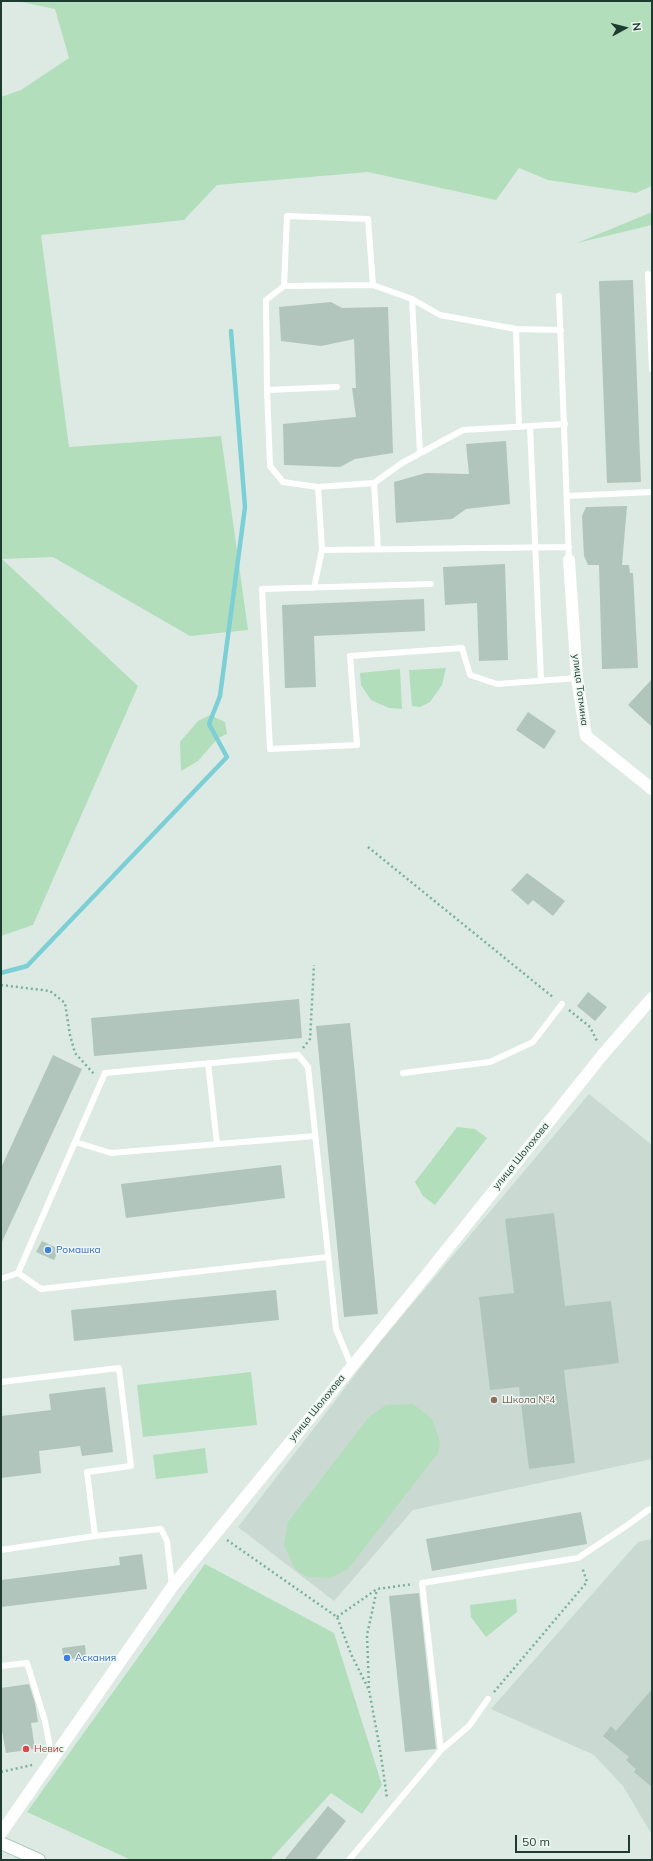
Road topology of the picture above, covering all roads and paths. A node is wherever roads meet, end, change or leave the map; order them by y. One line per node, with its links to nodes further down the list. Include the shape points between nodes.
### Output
1 (648, 274): 8 (lane)
2 (373, 285): 3 (lane); 3 (lane, via 368,219 287,216); 5 (lane)
3 (284, 286): 10 (lane, via 266,300)
4 (559, 296): 7 (lane)
5 (412, 299): 6 (lane, via 440,315); 14 (lane)
6 (516, 329): 7 (lane); 12 (lane)
7 (561, 330): 11 (lane)
8 (652, 368)
9 (336, 388): 10 (lane)
10 (267, 390): 16 (lane, via 270,466 284,482)
11 (565, 424): 13 (lane); 18 (lane)
12 (519, 426): 13 (lane); 14 (lane, via 463,430)
13 (530, 426): 20 (lane)
14 (420, 453): 15 (lane)
15 (374, 483): 16 (lane); 21 (lane)
16 (318, 487): 22 (lane)
17 (652, 492): 18 (lane)
18 (567, 496): 19 (lane)
19 (569, 546): 20 (lane); 23 (lane)
20 (535, 547): 21 (lane); 27 (lane)
21 (378, 549): 22 (lane)
22 (322, 550): 25 (lane)
23 (569, 560): 26 (street, улица Тотмина)
24 (431, 584): 25 (lane)
25 (314, 588): 27 (lane, via 262,589 270,749 356,745 350,656 462,648 470,675 497,684)
26 (577, 678): 27 (lane); 28 (street, улица Тотмина, via 586,736)
27 (541, 680)
28 (652, 789)
29 (368, 847): 33 (path)
30 (314, 965): 35 (path, via 310,1039)
31 (1, 985): 38 (path, via 50,991 64,1003 75,1053)
32 (652, 999): 34 (street, улица Шолохова)
33 (562, 1004): 34 (path, via 590,1027); 37 (lane, via 533,1042 490,1062)
34 (604, 1053): 45 (street, улица Шолохова)
35 (298, 1055): 36 (lane); 39 (lane, via 308,1067)
36 (208, 1063): 38 (lane, via 105,1073); 41 (lane)
37 (403, 1073)
38 (101, 1082): 40 (lane)
39 (315, 1136): 41 (lane); 42 (lane)
40 (75, 1142): 41 (lane, via 111,1153); 43 (lane)
41 (217, 1144)
42 (328, 1257): 43 (lane, via 41,1289); 45 (lane, via 336,1329)
43 (18, 1273): 44 (lane)
44 (1, 1279)
45 (351, 1365): 53 (street, улица Шолохова)
46 (1, 1382): 48 (lane, via 119,1368 131,1466 87,1472)
47 (652, 1509): 51 (lane)
48 (95, 1536): 50 (lane); 53 (lane, via 161,1529 167,1542)
49 (225, 1539): 55 (path)
50 (1, 1550)
51 (578, 1558): 52 (lane); 58 (path, via 587,1582)
52 (422, 1583): 54 (path); 59 (lane)
53 (172, 1587): 60 (street, улица Шолохова)
54 (377, 1590): 55 (path); 57 (path, via 367,1635)
55 (337, 1617): 57 (path, via 350,1654)
56 (1, 1666): 60 (lane, via 27,1663 45,1721)
57 (369, 1690): 62 (path)
58 (488, 1699): 59 (lane, via 469,1726)
59 (441, 1750): 62 (lane)
60 (52, 1760): 61 (path); 63 (street, улица Шолохова)
61 (1, 1772)
62 (388, 1812): 66 (lane)
63 (1, 1833)
64 (1, 1843): 65 (street)
65 (39, 1860)
66 (349, 1860)

